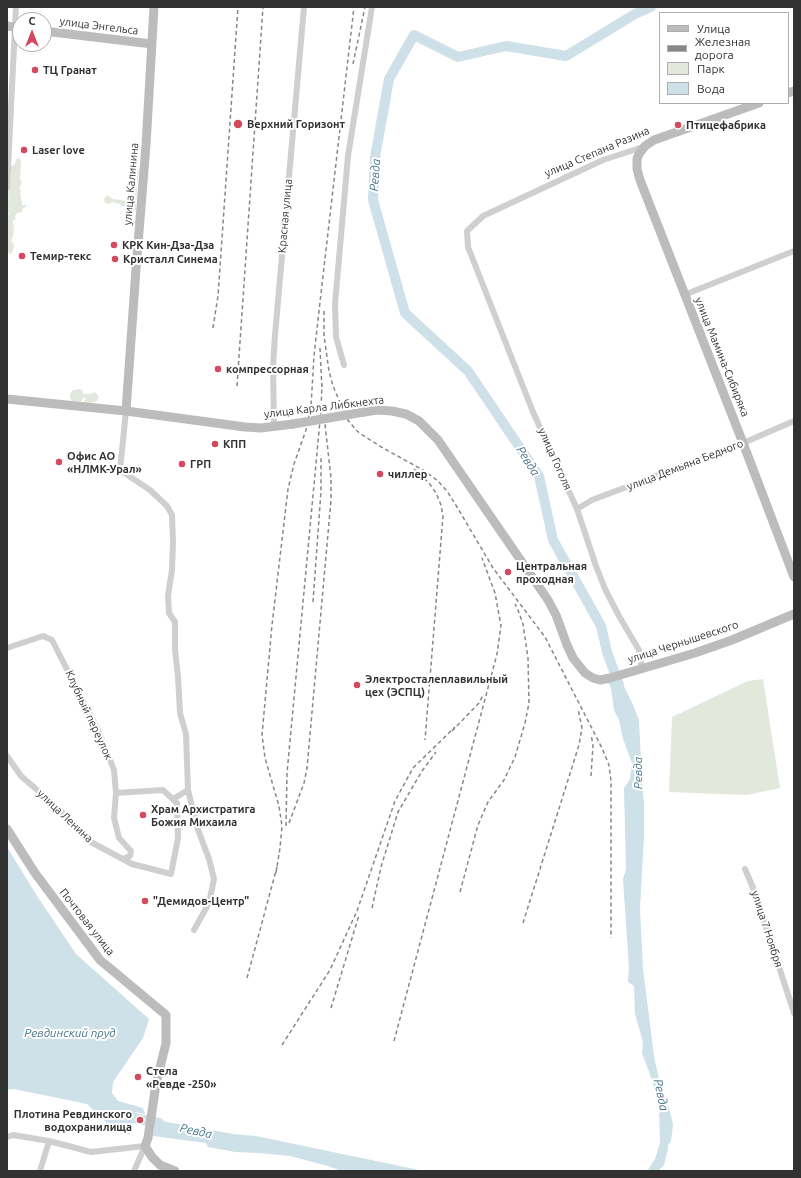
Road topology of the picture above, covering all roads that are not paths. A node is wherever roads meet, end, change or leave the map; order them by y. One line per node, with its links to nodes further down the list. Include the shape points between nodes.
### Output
1 (154, 7): 5 (street, улица Калинина)
2 (304, 7): 18 (street, Красная улица, via 275,340)
3 (372, 7): 14 (street, via 348,156 335,304 336,337)
4 (52, 32): 5 (street, улица Энгельса)
5 (152, 44): 16 (street, улица Калинина)
6 (13, 52): 9 (street)
7 (756, 104): 8 (street, улица Степана Разина, via 662,137)
8 (645, 146): 11 (street, улица Степана Разина, via 603,160 483,216 467,231); 13 (street, улица Мамина-Сибиряка, via 637,159 637,169)
9 (8, 147): 10 (street)
10 (7, 187)
11 (468, 247): 20 (street, улица Гоголя, via 533,412)
12 (794, 251): 13 (street)
13 (684, 295): 19 (street, улица Мамина-Сибиряка)
14 (344, 365)
15 (7, 399): 16 (street, улица Карла Либкнехта)
16 (126, 411): 18 (street, улица Карла Либкнехта, via 245,427); 27 (street, via 120,470 150,490 172,514 172,570 168,596 169,613 175,622 180,713 186,734)
17 (794, 421): 19 (street, улица Демьяна Бедного)
18 (274, 426): 25 (street, улица Карла Либкнехта, bridge, via 385,410 406,414 419,421 431,432 548,600 570,652 578,664 589,676)
19 (743, 443): 20 (street, улица Демьяна Бедного, via 601,497); 21 (street, улица Мамина-Сибиряка)
20 (577, 509): 24 (street, улица Гоголя, via 605,589 640,650)
21 (794, 577)
22 (794, 614): 24 (street, улица Чернышевского, via 732,640)
23 (7, 648): 28 (street, Клубный переулок, via 43,636 52,640 98,730 114,770)
24 (637, 670): 25 (street, улица Чернышевского)
25 (600, 680)
26 (7, 756): 31 (street, улица Ленина, via 21,776 59,809 89,841)
27 (188, 790): 29 (street); 33 (street, via 214,879 209,903)
28 (116, 793): 29 (street, via 163,790); 31 (street, Клубный переулок, via 114,818 119,838 131,851 130,856)
29 (173, 799): 31 (street, улица Ленина, via 177,803 178,838 171,874 132,864)
30 (7, 829): 38 (street, Почтовая улица, via 35,873 100,960 166,1015 166,1044)
31 (123, 859)
32 (745, 869): 34 (street, улица 7 Ноября)
33 (194, 930)
34 (792, 1002): 35 (street, улица 7 Ноября)
35 (794, 1013)
36 (7, 1137): 37 (street)
37 (49, 1141): 38 (street, via 91,1152); 39 (street)
38 (146, 1142): 40 (street); 41 (street, via 152,1157 160,1165)
39 (40, 1171)
40 (134, 1171)
41 (175, 1171)

